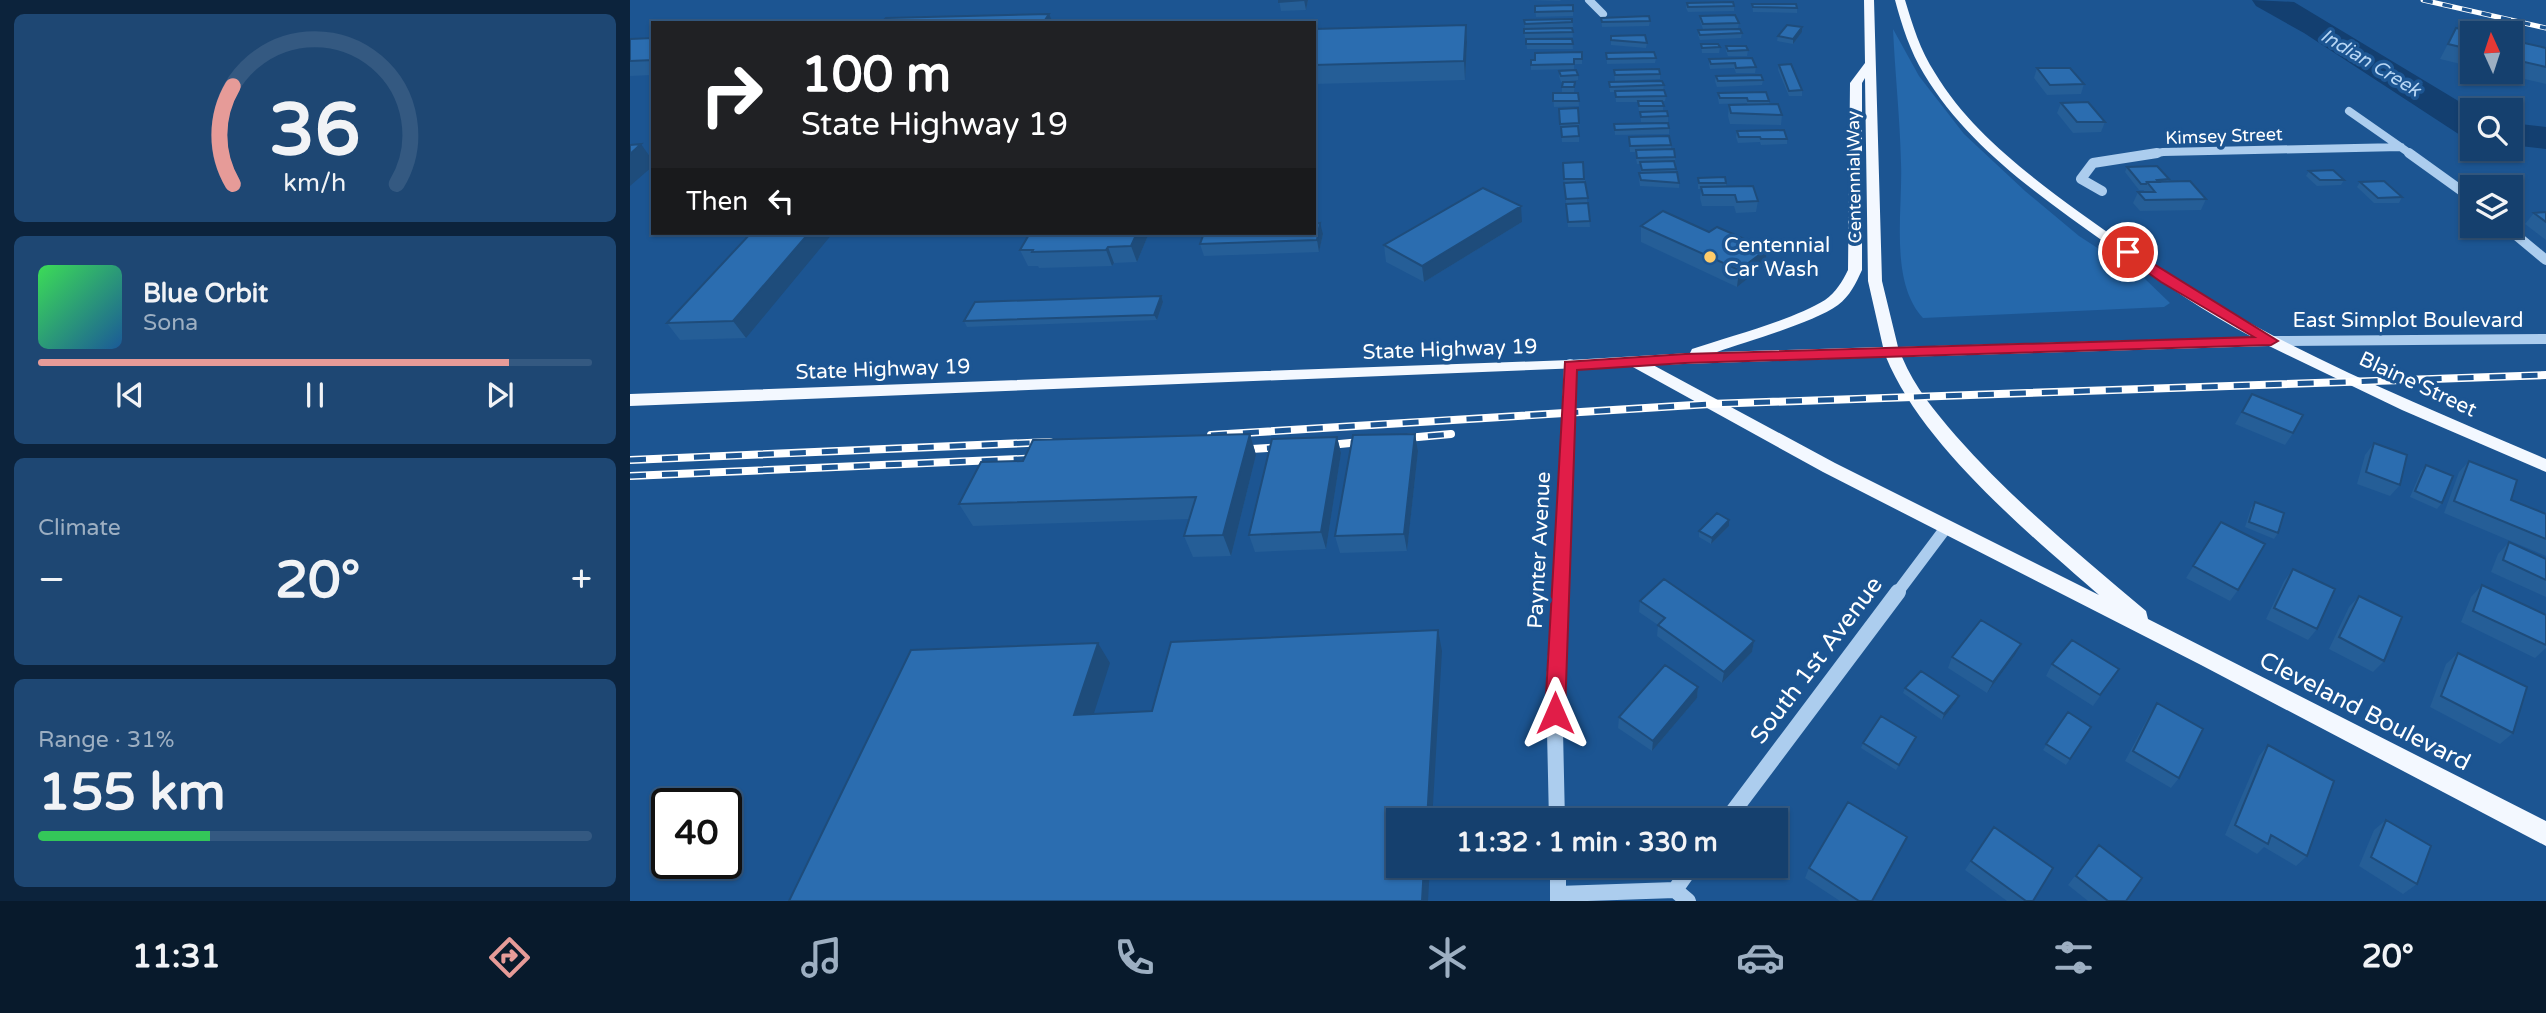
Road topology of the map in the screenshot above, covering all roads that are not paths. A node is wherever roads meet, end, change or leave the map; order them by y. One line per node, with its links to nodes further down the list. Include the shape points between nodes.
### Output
1 (1589, 0): 4 (street)
2 (1869, 0): 5 (main road, Centennial Way)
3 (1900, 0): 13 (main road, via 1905,25 1936,83 1973,129 2019,172 2166,279)
4 (1603, 14)
5 (1871, 62): 14 (main road, Centennial Way, via 1875,281); 15 (main road, via 1856,83 1854,270 1846,288 1813,312)
6 (2349, 111): 7 (street)
7 (2402, 147): 8 (street); 9 (street, Kimsey Street, via 2163,152 2093,163 2081,179)
8 (2460, 189)
9 (2102, 191)
10 (2519, 238): 11 (street)
11 (2546, 260)
12 (2546, 338): 13 (street, East Simplot Boulevard)
13 (2271, 341): 14 (main road, State Highway 19); 19 (main road, Blaine Street)
14 (1892, 351): 15 (main road, State Highway 19); 21 (main road, Centennial Way, via 1914,397 1970,466)
15 (1685, 358): 16 (main road, State Highway 19)
16 (1634, 360): 17 (main road, State Highway 19); 20 (main road)
17 (1570, 365): 18 (main road, State Highway 19); 22 (street, Paynter Avenue, via 1554,686)
18 (630, 400)
19 (2546, 466)
20 (1945, 529): 21 (main road); 23 (street, South 1st Avenue)
21 (2161, 635): 24 (main road, Cleveland Boulevard)
22 (1557, 808)
23 (1736, 808)
24 (2546, 834)
25 (1558, 878): 28 (street)
26 (1687, 878): 27 (street)
27 (1681, 895): 28 (street)
28 (1558, 897)

